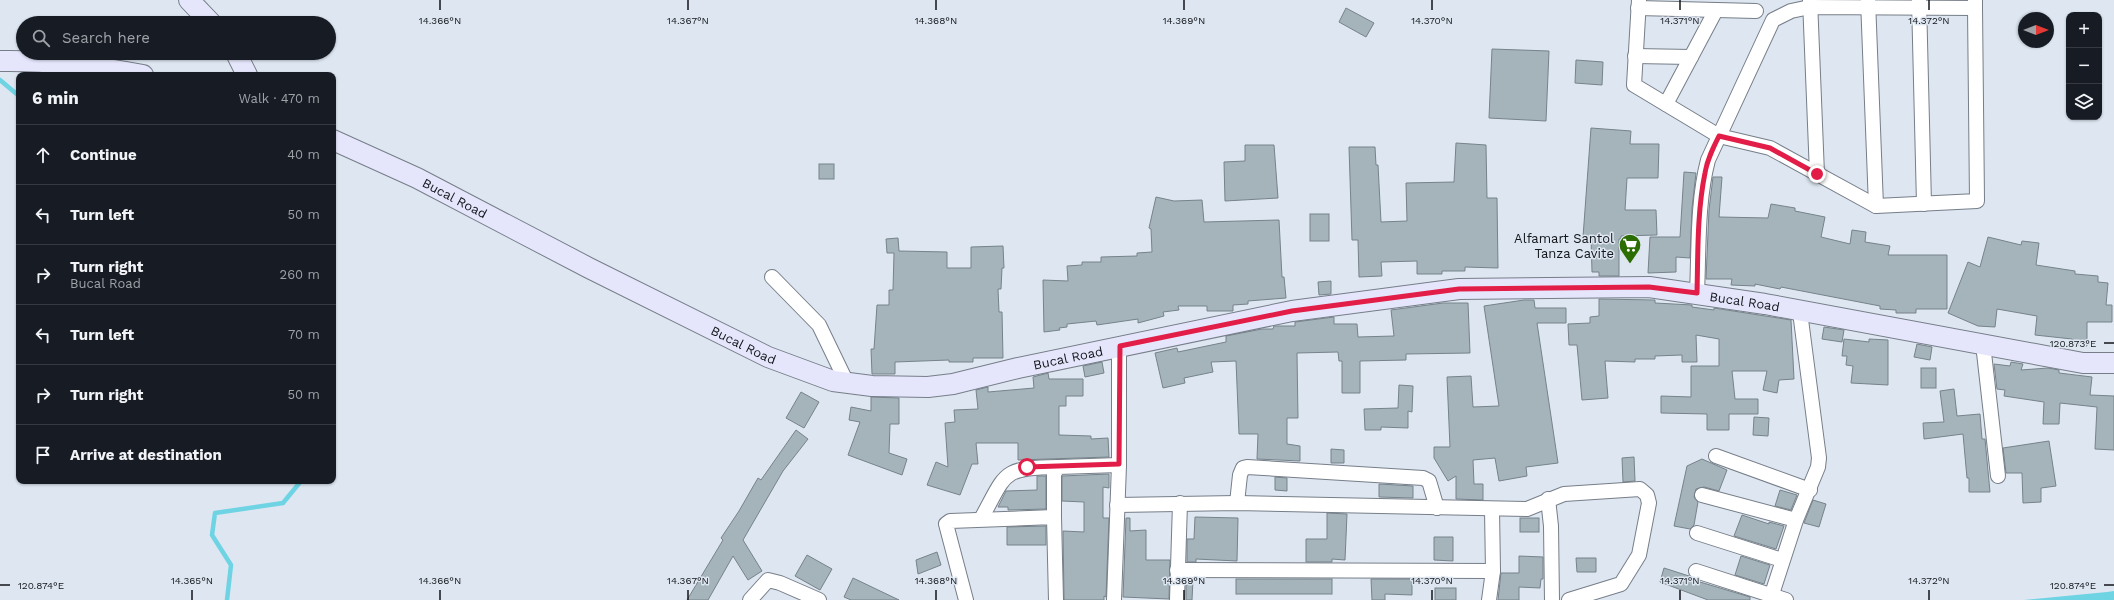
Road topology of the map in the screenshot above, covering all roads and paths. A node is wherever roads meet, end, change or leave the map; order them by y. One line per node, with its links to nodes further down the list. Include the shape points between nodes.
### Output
1 (189, 0): 9 (street)
2 (1810, 3): 3 (street); 10 (street); 24 (street)
3 (1868, 3): 4 (street); 26 (street)
4 (1919, 3): 6 (street); 25 (street)
5 (1638, 4): 8 (street); 11 (street)
6 (1975, 4): 25 (street, via 1977,201)
7 (1756, 5): 8 (street); 10 (street)
8 (1716, 10): 12 (street)
9 (204, 16)
10 (1773, 20): 22 (street)
11 (1635, 56): 12 (street); 21 (street, via 1634,85)
12 (1691, 57): 21 (street)
13 (0, 60): 14 (street)
14 (16, 60)
15 (16, 60): 16 (street)
16 (38, 60)
17 (38, 60): 19 (street)
18 (240, 60): 20 (street)
19 (127, 72)
20 (246, 72)
21 (1666, 104): 22 (street)
22 (1719, 136): 24 (street, via 1770,148); 28 (street, via 1704,173)
23 (336, 141): 33 (street, Bucal Road, via 417,178 588,268 768,357 833,381)
24 (1817, 174): 26 (street)
25 (1924, 204): 26 (street)
26 (1876, 206)
27 (772, 277): 33 (street, via 819,325)
28 (1697, 293): 29 (street, Bucal Road); 31 (street, Bucal Road, via 1649,287 1459,289 1292,311)
29 (1800, 312): 30 (street, Bucal Road); 38 (street, via 1819,458)
30 (1983, 344): 32 (street, Bucal Road, via 2083,363); 37 (street)
31 (1120, 346): 33 (street, Bucal Road, via 953,384 895,387); 35 (street)
32 (2114, 363)
33 (847, 383)
34 (1716, 456): 38 (street)
35 (1119, 464): 36 (street); 43 (street)
36 (1058, 467): 46 (street, via 1054,474); 47 (street, via 1027,467 1010,474 999,486)
37 (1998, 476)
38 (1810, 490): 48 (street)
39 (1702, 495): 48 (street)
40 (1548, 499): 45 (street, via 1527,509); 62 (street); 63 (street, via 1564,494 1640,489 1647,495 1649,503 1640,556 1621,584)
41 (1180, 503): 42 (street); 43 (street); 51 (street)
42 (1237, 504): 44 (street); 44 (street, via 1240,475 1243,468 1247,467 1423,478 1429,482)
43 (1117, 505): 59 (street)
44 (1437, 508): 45 (street)
45 (1492, 510): 52 (street)
46 (1054, 517): 47 (street); 58 (street)
47 (981, 519): 57 (street, via 950,521 946,524)
48 (1796, 520): 50 (street)
49 (1696, 533): 50 (street)
50 (1782, 560): 54 (street)
51 (1177, 570): 52 (street); 60 (street)
52 (1493, 571): 61 (street)
53 (1696, 571): 54 (street)
54 (1772, 594): 64 (street)
55 (814, 599): 56 (street, via 768,580)
56 (750, 600)
57 (966, 600)
58 (1056, 600)
59 (1114, 600)
60 (1177, 600)
61 (1489, 600)
62 (1552, 600)
63 (1569, 600)
64 (1786, 600)

